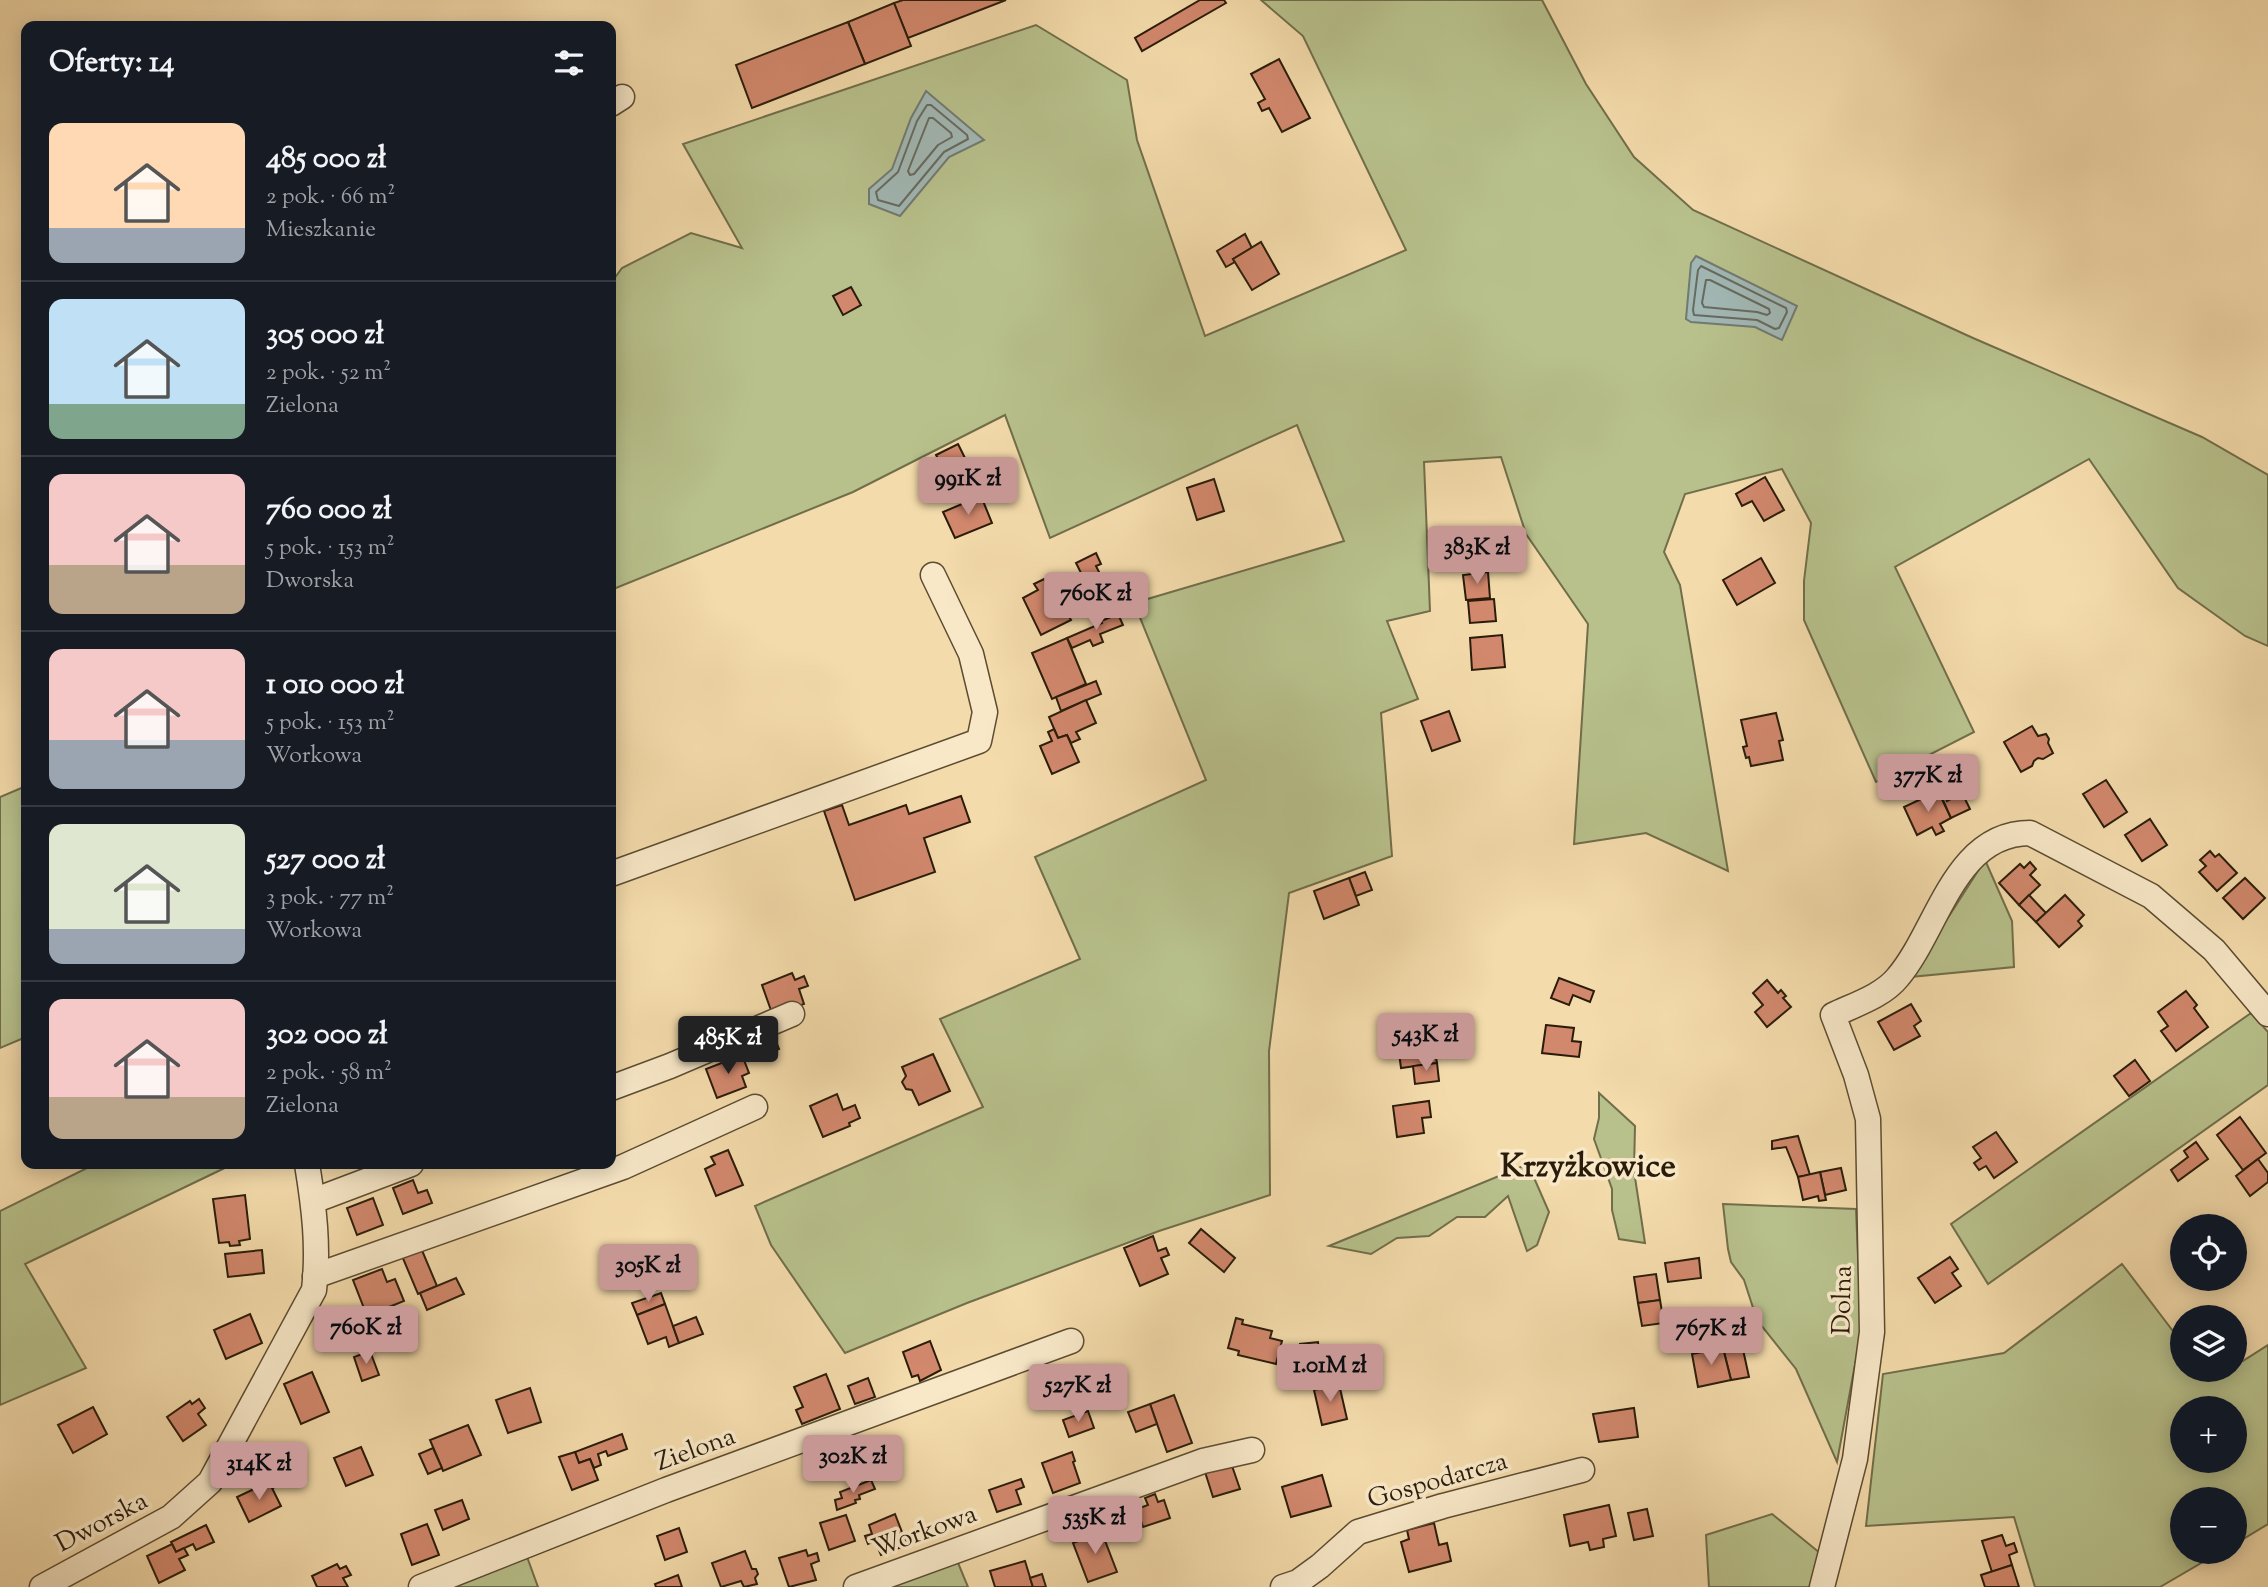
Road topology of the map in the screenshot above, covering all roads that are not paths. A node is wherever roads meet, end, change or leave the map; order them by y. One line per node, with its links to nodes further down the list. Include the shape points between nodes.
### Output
1 (933, 575): 2 (street, via 971,654 985,712 979,741)
2 (616, 872)
3 (792, 1014): 5 (street)
4 (2268, 1014): 18 (street, Dolna, via 2214,950 2151,896 2029,833 2014,833 1983,847 1953,884 1896,979 1833,1015 1868,1119 1872,1332 1855,1459)
5 (616, 1086)
6 (755, 1107): 10 (street, via 623,1167)
7 (308, 1169): 9 (street, Dworska)
8 (398, 1169): 9 (street)
9 (313, 1201): 10 (street, Dworska)
10 (315, 1276): 14 (street, Dworska, via 314,1290 210,1482 171,1517)
11 (1071, 1341): 15 (street, Zielona, via 666,1490)
12 (1252, 1450): 16 (street, Workowa, via 1203,1461)
13 (1582, 1470): 17 (street, Gospodarcza, via 1358,1532 1309,1574)
14 (42, 1587)
15 (421, 1587)
16 (856, 1587)
17 (1283, 1587)
18 (1822, 1587)

